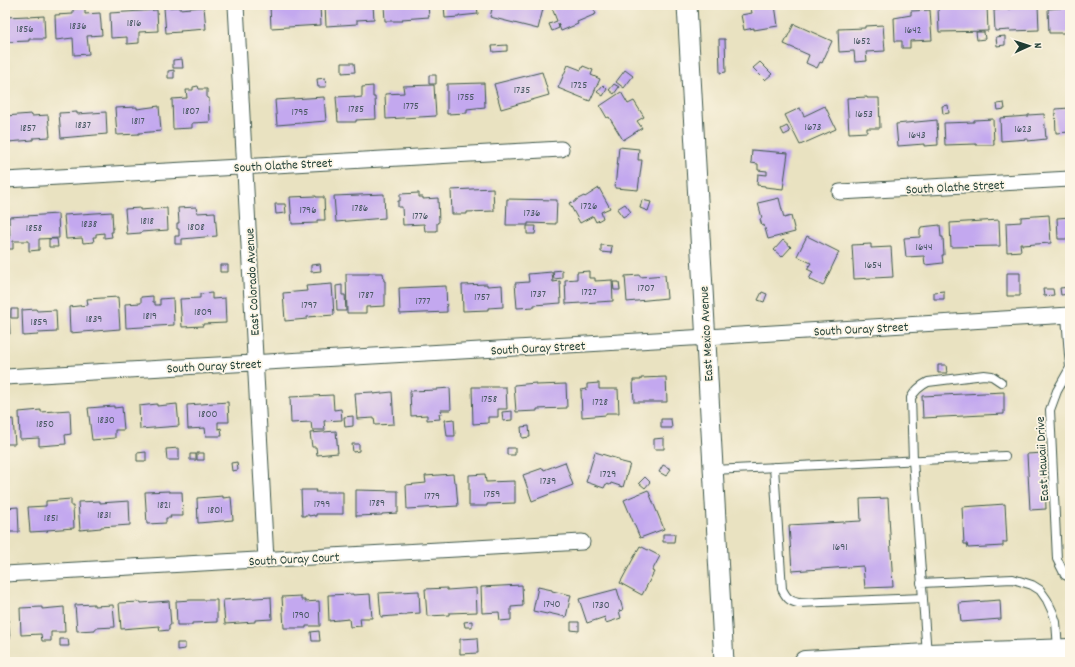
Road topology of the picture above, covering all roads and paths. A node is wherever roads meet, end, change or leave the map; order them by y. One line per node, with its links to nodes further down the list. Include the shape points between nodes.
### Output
1 (236, 5): 4 (street, East Colorado Avenue)
2 (688, 5): 9 (street, East Mexico Avenue)
3 (561, 149): 4 (street, South Olathe Street)
4 (245, 166): 6 (street, South Olathe Street); 10 (street, East Colorado Avenue)
5 (1070, 179): 7 (street, South Olathe Street)
6 (5, 180)
7 (840, 192)
8 (1068, 315): 9 (street, South Ouray Street); 11 (lane, East Hawaii Drive)
9 (706, 337): 10 (street, South Ouray Street); 17 (street, East Mexico Avenue)
10 (256, 363): 12 (street, South Ouray Street); 19 (street, East Colorado Avenue)
11 (1070, 368): 21 (lane, East Hawaii Drive, via 1050,410 1057,559 1065,575)
12 (5, 377)
13 (1001, 382): 15 (lane, via 992,376 984,375 921,385 911,398)
14 (1005, 456): 15 (lane)
15 (913, 460): 16 (lane); 22 (lane)
16 (774, 467): 17 (lane); 23 (lane, via 782,589 790,601 798,603)
17 (713, 470): 26 (street, East Mexico Avenue)
18 (582, 542): 19 (street, South Ouray Court)
19 (266, 560): 20 (street, South Ouray Court)
20 (5, 574)
21 (1070, 577)
22 (921, 583): 23 (lane); 24 (lane, via 1013,579 1032,585 1040,590 1053,613)
23 (923, 598): 25 (lane)
24 (1058, 656): 25 (main road)
25 (907, 658): 27 (main road)
26 (724, 662)
27 (805, 662)

